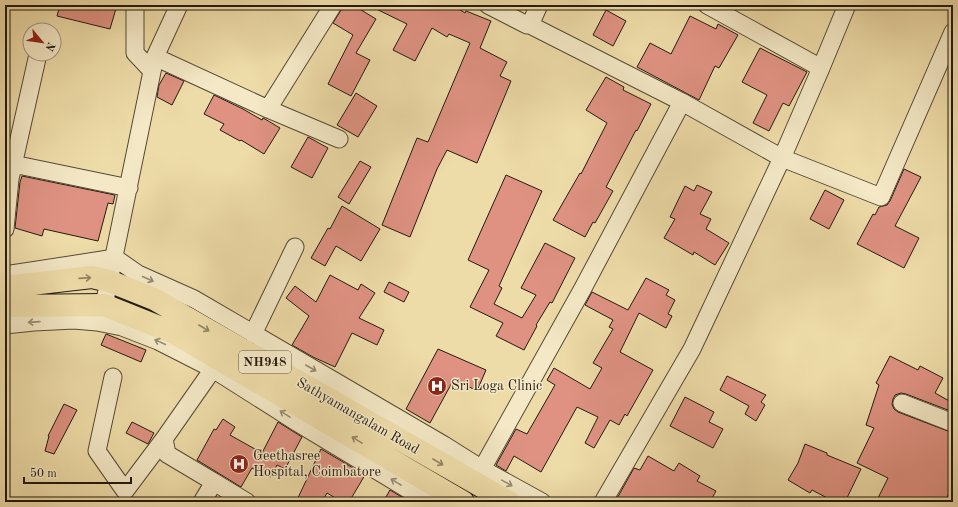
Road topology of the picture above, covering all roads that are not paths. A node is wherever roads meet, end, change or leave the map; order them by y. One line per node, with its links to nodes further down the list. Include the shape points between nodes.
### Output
1 (135, 5): 11 (street, via 136,53)
2 (179, 5): 11 (street)
3 (333, 5): 14 (street)
4 (488, 5): 8 (street)
5 (539, 5): 8 (street)
6 (707, 5): 12 (street)
7 (847, 5): 12 (street)
8 (530, 25): 13 (street)
9 (953, 32): 16 (street, via 881,198)
10 (36, 62): 17 (street)
11 (153, 64): 14 (street); 18 (street)
12 (821, 68): 16 (street)
13 (682, 102): 16 (street); 34 (street, via 582,290)
14 (268, 109): 15 (street)
15 (339, 139)
16 (782, 158): 42 (street, via 692,349)
17 (14, 164): 18 (street); 19 (street)
18 (129, 188): 21 (street)
19 (5, 229)
20 (296, 247): 28 (street)
21 (115, 258): 22 (street); 23 (street); 28 (street, one-way to 28, via 138,274 194,299)
22 (5, 275)
23 (109, 281): 24 (highway, Sathyamangalam Road / NH948, one-way to 23, via 92,277); 25 (street); 40 (highway, Sathyamangalam Road / NH948, one-way to 40, via 154,299)
24 (5, 288)
25 (104, 305): 26 (highway, NH948); 39 (highway, NH948, one-way to 25, via 174,333)
26 (5, 306)
27 (5, 325): 29 (street, one-way to 27, via 158,341 122,327 74,320)
28 (253, 334): 34 (street, one-way to 34)
29 (213, 369): 33 (street); 38 (street, one-way to 29)
30 (113, 377): 33 (street, via 97,451 125,491)
31 (902, 403): 32 (street)
32 (953, 423)
33 (164, 439): 35 (street, via 167,454)
34 (482, 469): 41 (street, one-way to 41)
35 (214, 482): 36 (street); 37 (street)
36 (202, 502)
37 (247, 502)
38 (429, 502)
39 (463, 502)
40 (509, 502)
41 (542, 502)
42 (603, 502)

